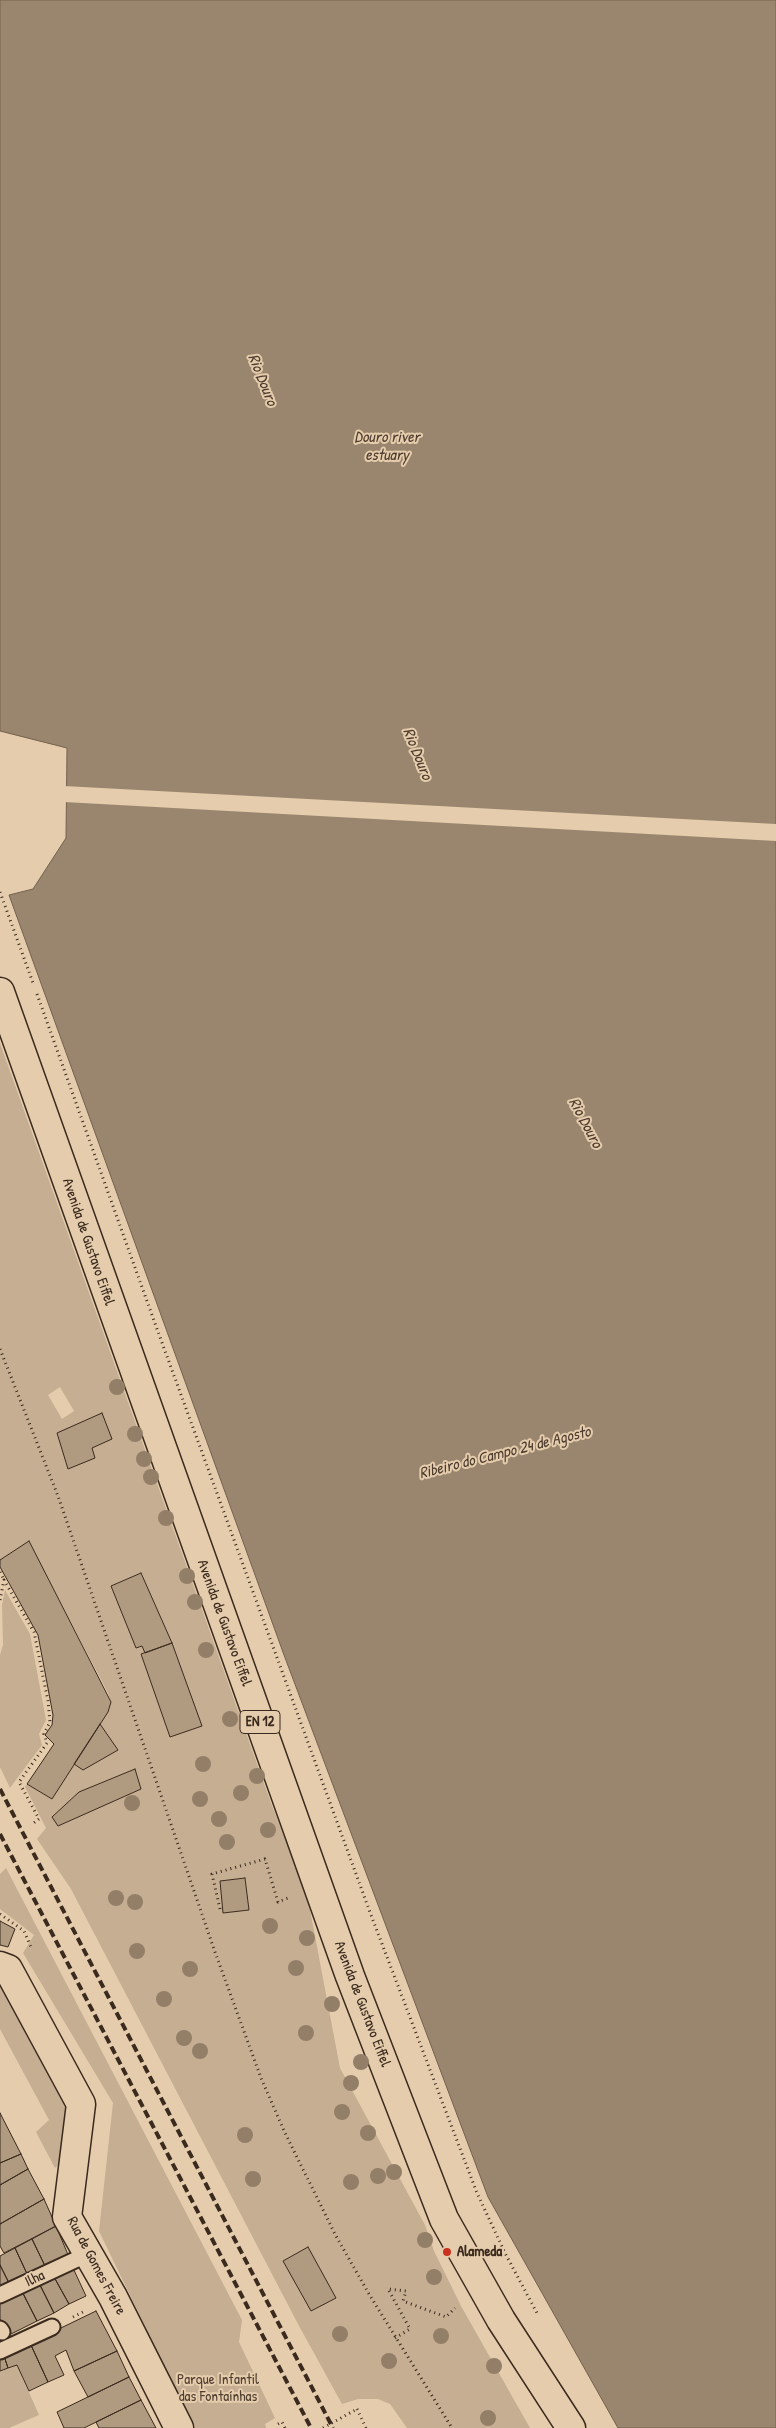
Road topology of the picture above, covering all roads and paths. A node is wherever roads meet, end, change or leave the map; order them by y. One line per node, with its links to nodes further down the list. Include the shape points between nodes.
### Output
1 (0, 892): 16 (path, via 370,1915 477,2193)
2 (0, 992): 26 (main road, Avenida de Gustavo Eiffel / EN 12, via 350,1976 444,2219 501,2320)
3 (0, 1349): 18 (path, via 58,1496 261,2078 336,2236)
4 (0, 1572): 5 (path)
5 (4, 1580): 6 (path); 7 (path, via 34,1632 48,1701 50,1722 44,1734 47,1743 19,1782 39,1819)
6 (0, 1600)
7 (31, 1825)
8 (296, 1895): 9 (path, via 278,1902 265,1858 212,1874)
9 (220, 1909)
10 (0, 1914): 11 (path, via 24,1931)
11 (30, 1942)
12 (0, 1966): 13 (main road, Rua de Gomes Freire, via 8,1969 81,2104 67,2217)
13 (79, 2259): 14 (lane, Ilha); 21 (main road, Rua de Gomes Freire, via 113,2297)
14 (0, 2295)
15 (452, 2301): 18 (path, via 456,2309 446,2317 403,2301 406,2291 388,2289 410,2329)
16 (543, 2323)
17 (52, 2327): 19 (lane)
18 (395, 2338): 25 (path)
19 (0, 2351)
20 (278, 2424): 22 (path, via 282,2422)
21 (178, 2428)
22 (285, 2428)
23 (323, 2428): 24 (path, bridge, via 357,2409)
24 (366, 2428)
25 (452, 2428)
26 (571, 2428)

